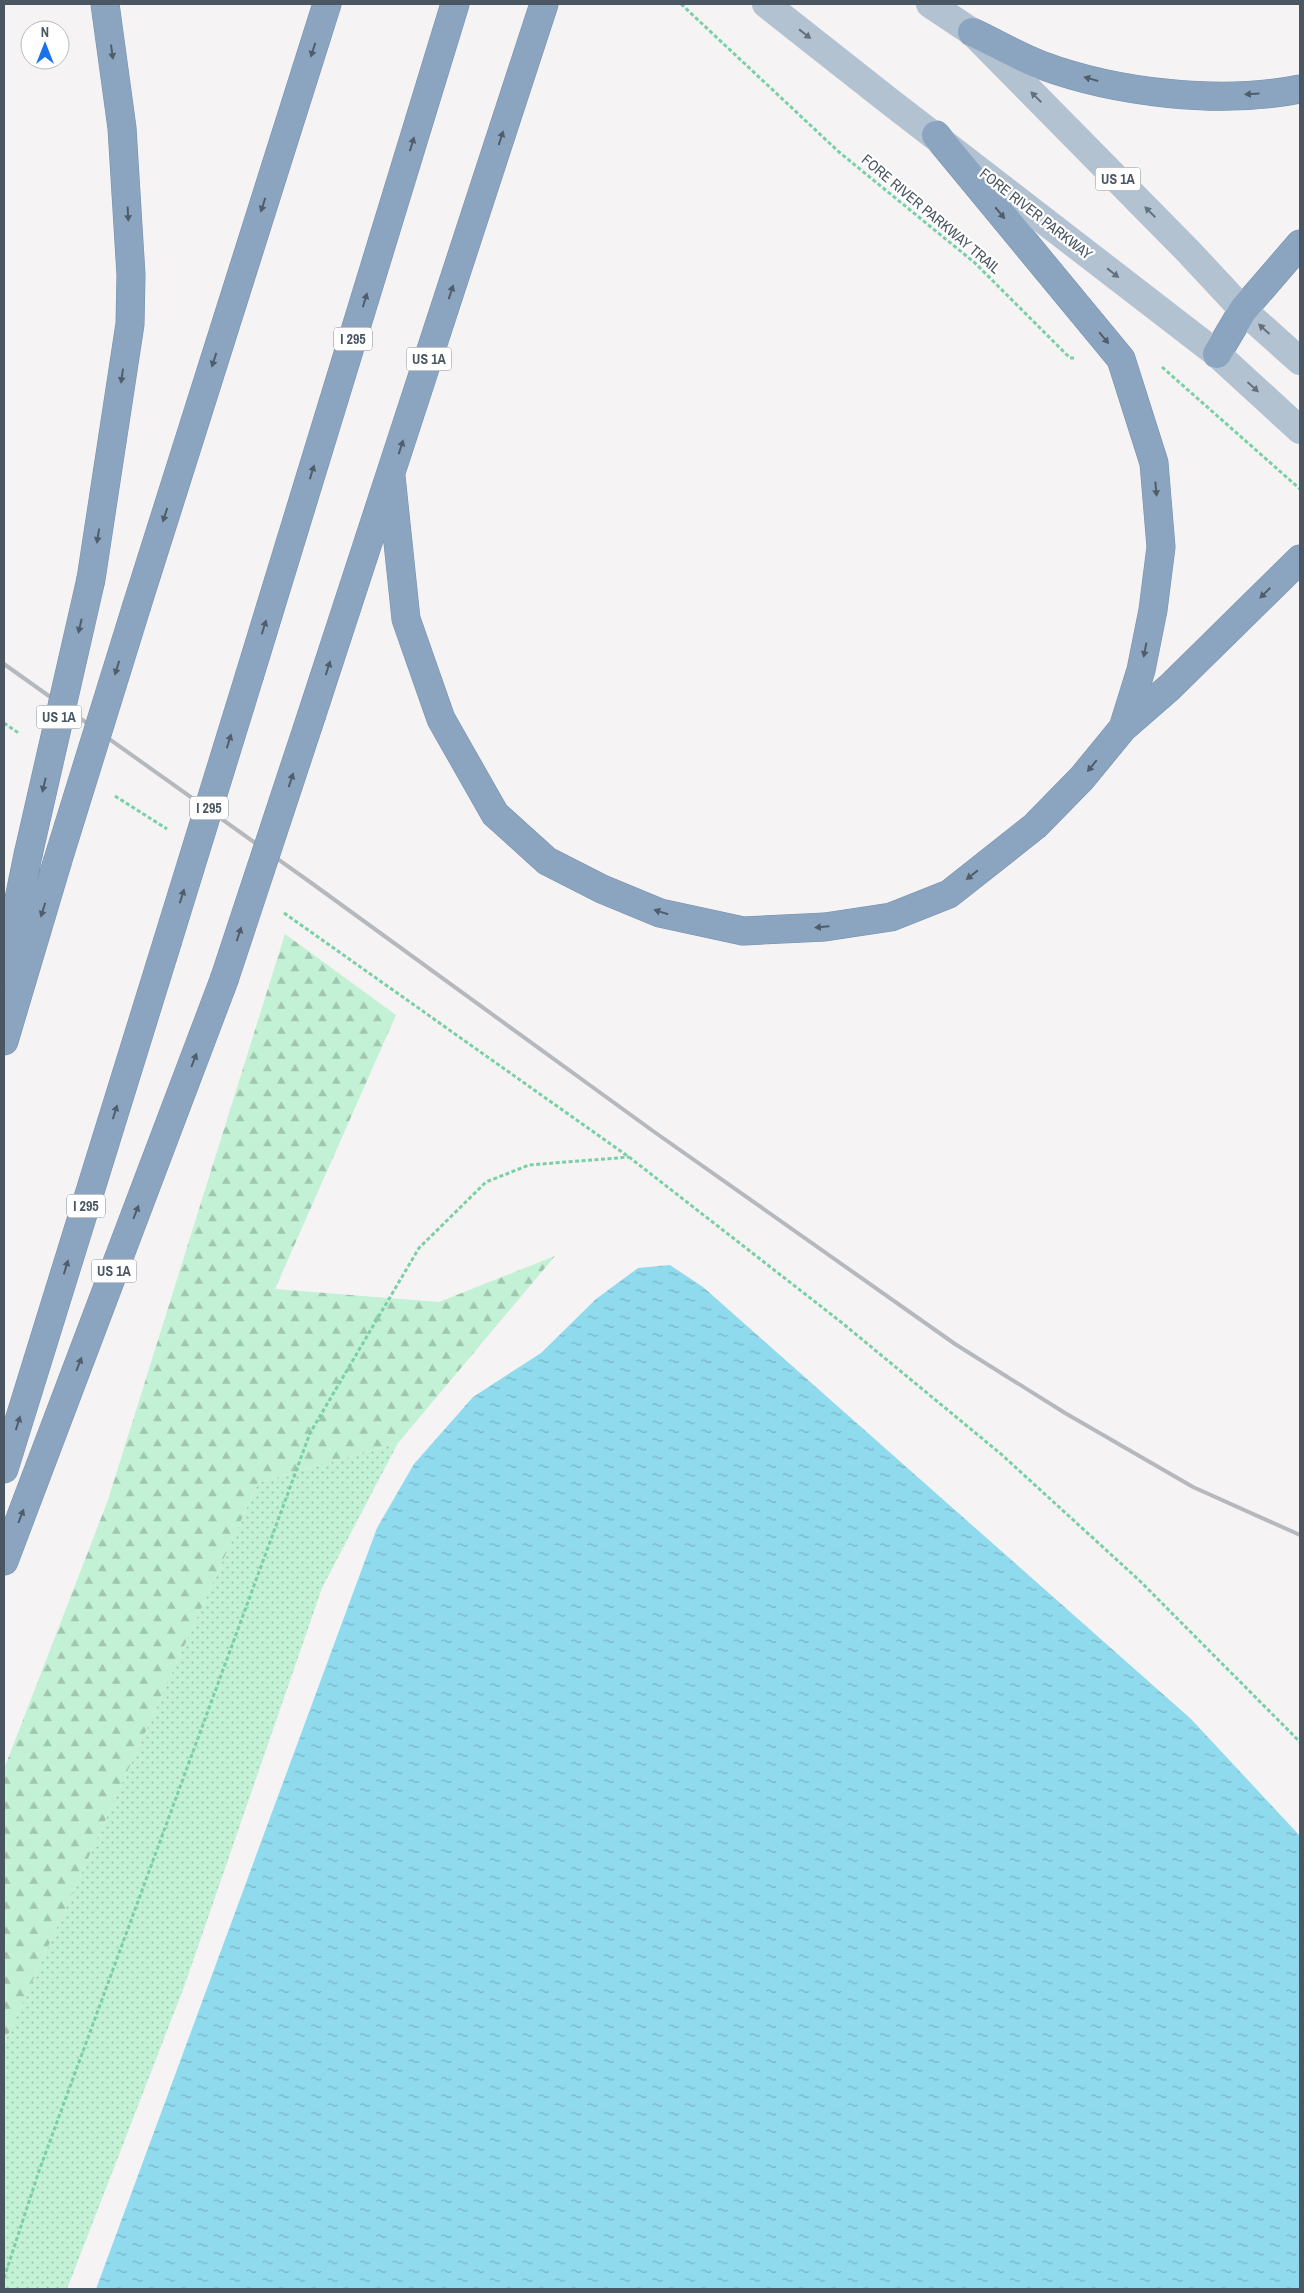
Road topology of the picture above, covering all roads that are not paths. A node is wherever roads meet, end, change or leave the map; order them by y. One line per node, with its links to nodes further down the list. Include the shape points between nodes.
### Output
1 (105, 4): 18 (highway, US 1A, one-way to 18, bridge, via 122,128 131,275 130,324 91,579)
2 (327, 4): 19 (highway, one-way to 19, bridge, via 137,605)
3 (455, 4): 20 (highway, I 295, one-way to 3, bridge)
4 (544, 4): 15 (highway, US 1A, one-way to 4)
5 (766, 4): 9 (main road, FORE RIVER PARKWAY, one-way to 9)
6 (930, 4): 7 (main road, US 1A)
7 (972, 32): 8 (highway, one-way to 7, via 1218,96 1111,85 1040,64); 11 (main road, US 1A, one-way to 7)
8 (1300, 90)
9 (936, 135): 12 (main road, FORE RIVER PARKWAY, one-way to 12); 17 (highway, one-way to 17, via 1121,359 1154,463 1161,547 1141,670)
10 (1300, 244): 11 (highway)
11 (1243, 310): 12 (highway); 13 (main road, US 1A, one-way to 11)
12 (1217, 354): 14 (main road, FORE RIVER PARKWAY, one-way to 14)
13 (1300, 361)
14 (1300, 430)
15 (391, 476): 17 (highway, one-way to 15, via 1082,778 1035,826 949,894 891,917 825,927 742,931 660,912 602,889 547,861 495,814 440,719 406,619); 21 (highway, US 1A, one-way to 15, bridge, via 224,980)
16 (1300, 559): 17 (highway, one-way to 17, via 1170,687)
17 (1123, 728)
18 (4, 972)
19 (4, 1041)
20 (4, 1469)
21 (4, 1561)

